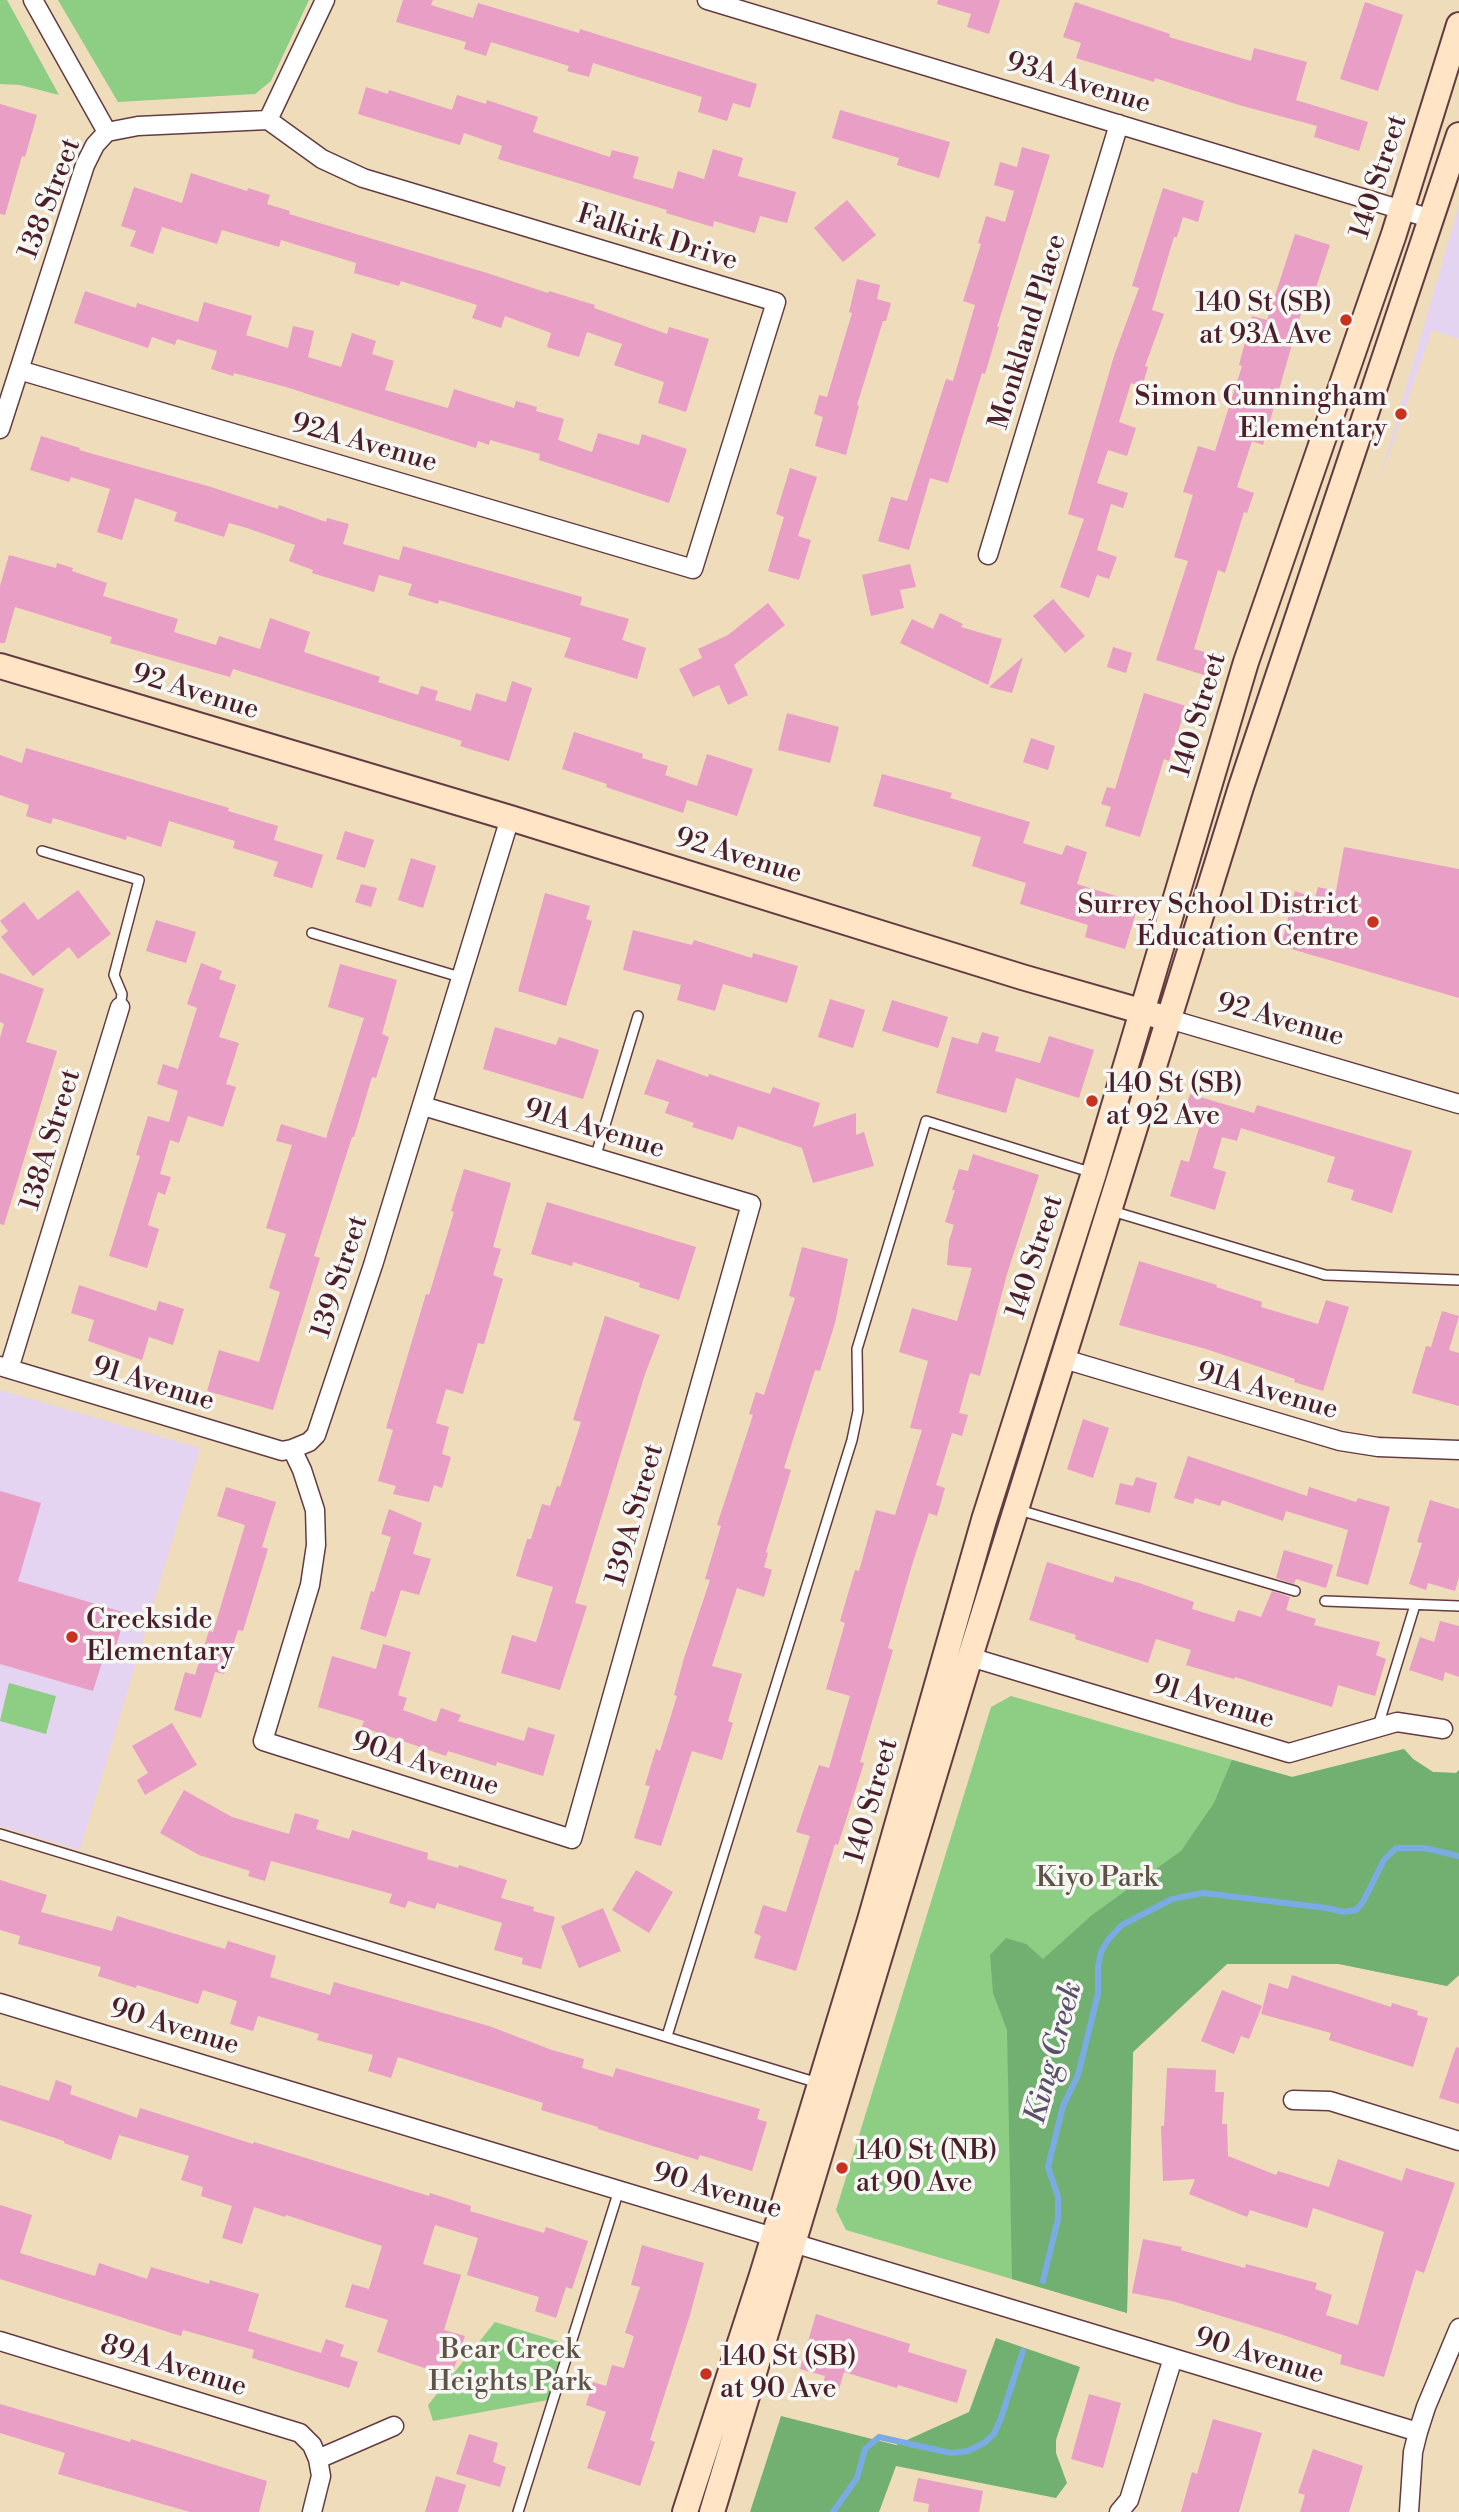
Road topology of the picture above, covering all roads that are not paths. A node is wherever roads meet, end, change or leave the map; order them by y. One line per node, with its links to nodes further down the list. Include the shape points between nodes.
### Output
1 (33, 0): 7 (street, 138 Street)
2 (325, 0): 5 (street)
3 (707, 0): 6 (street, 93A Avenue)
4 (1459, 25): 9 (main road, 140 Street)
5 (268, 120): 7 (street, via 138,126); 14 (street, Falkirk Drive, via 321,159 363,178 776,302)
6 (1119, 124): 9 (street, 93A Avenue); 13 (street, Monkland Place)
7 (107, 132): 11 (street, 138 Street, via 85,165)
8 (1459, 135): 10 (main road, 140 Street)
9 (1402, 209): 10 (street, 93A Avenue); 21 (main road, 140 Street, via 1246,662)
10 (1433, 219): 23 (main road, 140 Street, via 1280,669)
11 (19, 370): 12 (street, 138 Street); 14 (street, 92A Avenue)
12 (0, 429)
13 (988, 555)
14 (693, 569)
15 (0, 666): 16 (main road, 92 Avenue)
16 (510, 818): 19 (street, 139 Street); 21 (main road, 92 Avenue)
17 (42, 851): 20 (lane, via 139,880 114,975 122,994)
18 (312, 933): 19 (lane)
19 (460, 977): 25 (street, 139 Street)
20 (120, 1007): 32 (street, 138A Street)
21 (1142, 1012): 23 (main road, 92 Avenue); 27 (main road, 140 Street)
22 (638, 1016): 26 (lane)
23 (1169, 1019): 24 (street, 92 Avenue); 29 (main road, 140 Street)
24 (1459, 1104)
25 (423, 1106): 26 (street, 91A Avenue); 33 (street, 139 Street, via 316,1435)
26 (596, 1158): 28 (street, 91A Avenue)
27 (1094, 1173): 36 (main road, 140 Street); 47 (lane, via 926,1121 857,1349 858,1411 852,1440)
28 (751, 1204): 45 (street, 139A Street)
29 (1110, 1211): 30 (lane, via 1325,1275); 31 (main road, 140 Street)
30 (1459, 1280)
31 (1064, 1359): 34 (street, 91A Avenue, via 1340,1441); 35 (main road, 140 Street)
32 (5, 1368): 33 (street, 91 Avenue, via 282,1451)
33 (292, 1449): 45 (street, 90A Avenue, via 315,1510 316,1545 310,1585 263,1741)
34 (1459, 1450)
35 (1017, 1509): 37 (lane); 41 (main road, 140 Street)
36 (984, 1520): 41 (main road, via 988,1549 959,1642 961,1652); 48 (main road, 140 Street)
37 (1295, 1591)
38 (1325, 1601): 39 (lane)
39 (1415, 1605): 40 (lane); 42 (lane)
40 (1459, 1606)
41 (970, 1657): 42 (street, 91 Avenue, via 1289,1753); 52 (main road, 140 Street)
42 (1378, 1726): 43 (street, 91 Avenue, via 1397,1722)
43 (1443, 1729)
44 (0, 1834): 47 (lane)
45 (572, 1839)
46 (0, 2003): 51 (street, 90 Avenue)
47 (667, 2036): 48 (lane)
48 (820, 2084): 52 (main road, 140 Street)
49 (1293, 2100): 50 (street, via 1330,2101)
50 (1459, 2141)
51 (619, 2190): 52 (street, 90 Avenue); 60 (lane)
52 (784, 2240): 55 (street, 90 Avenue); 61 (main road, 140 Street); 62 (main road, 140 Street)
53 (1459, 2328): 57 (street)
54 (0, 2341): 58 (street, 89A Avenue, via 300,2433)
55 (1173, 2358): 57 (street, 90 Avenue); 63 (street, via 1129,2500)
56 (394, 2426): 58 (street)
57 (1418, 2432): 64 (street)
58 (318, 2459): 59 (street, via 321,2476)
59 (312, 2512)
60 (518, 2512)
61 (685, 2512)
62 (712, 2512)
63 (1119, 2512)
64 (1409, 2512)

